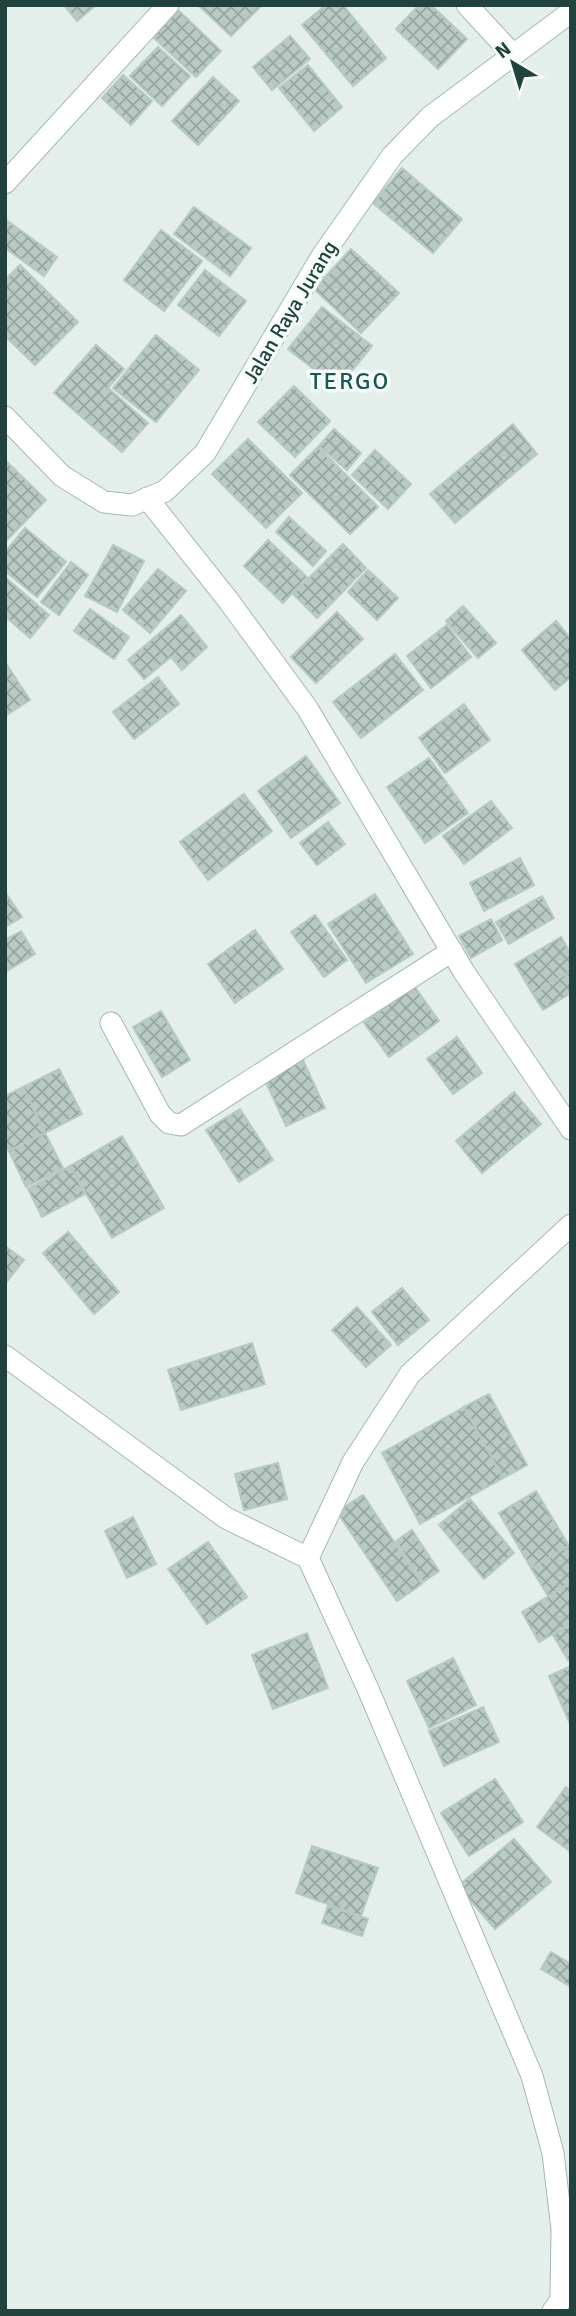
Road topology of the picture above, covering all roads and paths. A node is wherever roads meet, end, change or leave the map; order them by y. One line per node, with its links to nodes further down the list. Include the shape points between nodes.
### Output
1 (167, 5): 5 (street)
2 (467, 5): 4 (street)
3 (571, 12): 4 (street, Jalan Raya Jurang)
4 (513, 55): 7 (street, Jalan Raya Jurang, via 430,117 392,156 322,256 205,453 165,491)
5 (5, 183)
6 (5, 417): 7 (street, Jalan Raya Jurang, via 61,476 104,502 132,505)
7 (147, 498): 8 (street, via 307,708)
8 (452, 951): 9 (street, via 181,1125 169,1123 160,1114); 10 (street)
9 (111, 1023)
10 (571, 1129)
11 (571, 1224): 13 (street, via 410,1374 353,1461)
12 (5, 1356): 13 (street, via 226,1518)
13 (308, 1558): 14 (street, via 533,2076 552,2153 562,2229)
14 (562, 2302)

